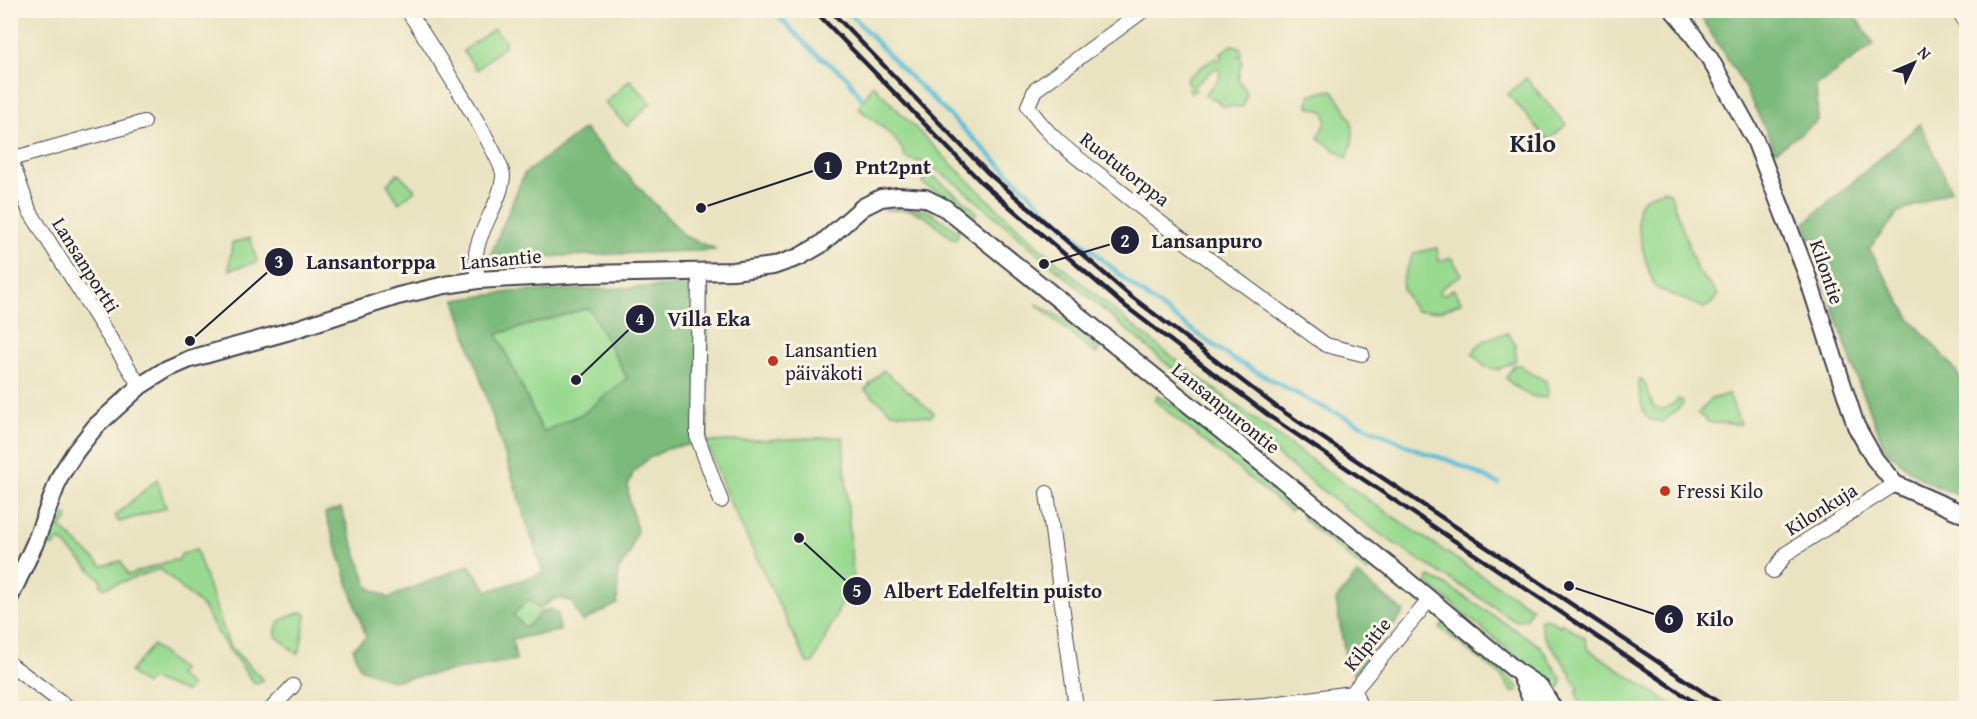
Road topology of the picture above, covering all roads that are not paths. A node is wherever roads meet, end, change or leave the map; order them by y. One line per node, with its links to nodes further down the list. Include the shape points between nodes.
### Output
1 (1144, 10): 11 (street, Ruotutorppa, via 1035,90 1028,106 1058,142 1201,254 1326,345)
2 (1673, 10): 13 (street, Kilontie, via 1710,59 1755,140 1806,272 1856,426)
3 (1959, 10): 5 (street)
4 (410, 14): 10 (street, via 504,172 480,237 476,254)
5 (1966, 24)
6 (144, 122): 7 (street)
7 (11, 158): 12 (street, Lansanportti, via 28,210)
8 (898, 196): 9 (street, Lansantie, via 881,198 863,207 820,245 799,257 773,266); 19 (street, Lansanpurontie, via 925,198 945,208)
9 (699, 272): 10 (street, Lansantie); 15 (street, via 697,436)
10 (478, 280): 12 (street, Lansantie, via 398,296 205,354 167,369)
11 (1362, 354)
12 (140, 386): 18 (street, Lansantie, via 95,427 60,476)
13 (1895, 484): 16 (street, Kilontie); 17 (street, Kilonkuja, via 1787,553)
14 (1047, 493): 26 (street)
15 (721, 501)
16 (1966, 515)
17 (1773, 571)
18 (10, 597)
19 (1430, 599): 21 (street, Lansanpurontie); 23 (street, Kilpitie)
20 (10, 664): 24 (street)
21 (1519, 673): 29 (street, Lansanpurontie); 30 (street, Lansanpurontie, via 1540,687)
22 (292, 686): 25 (street)
23 (1355, 690): 27 (street, Kilpitie, via 1265,705); 28 (street)
24 (69, 708)
25 (272, 708)
26 (1076, 708)
27 (1218, 708)
28 (1360, 708)
29 (1535, 708)
30 (1553, 708)

